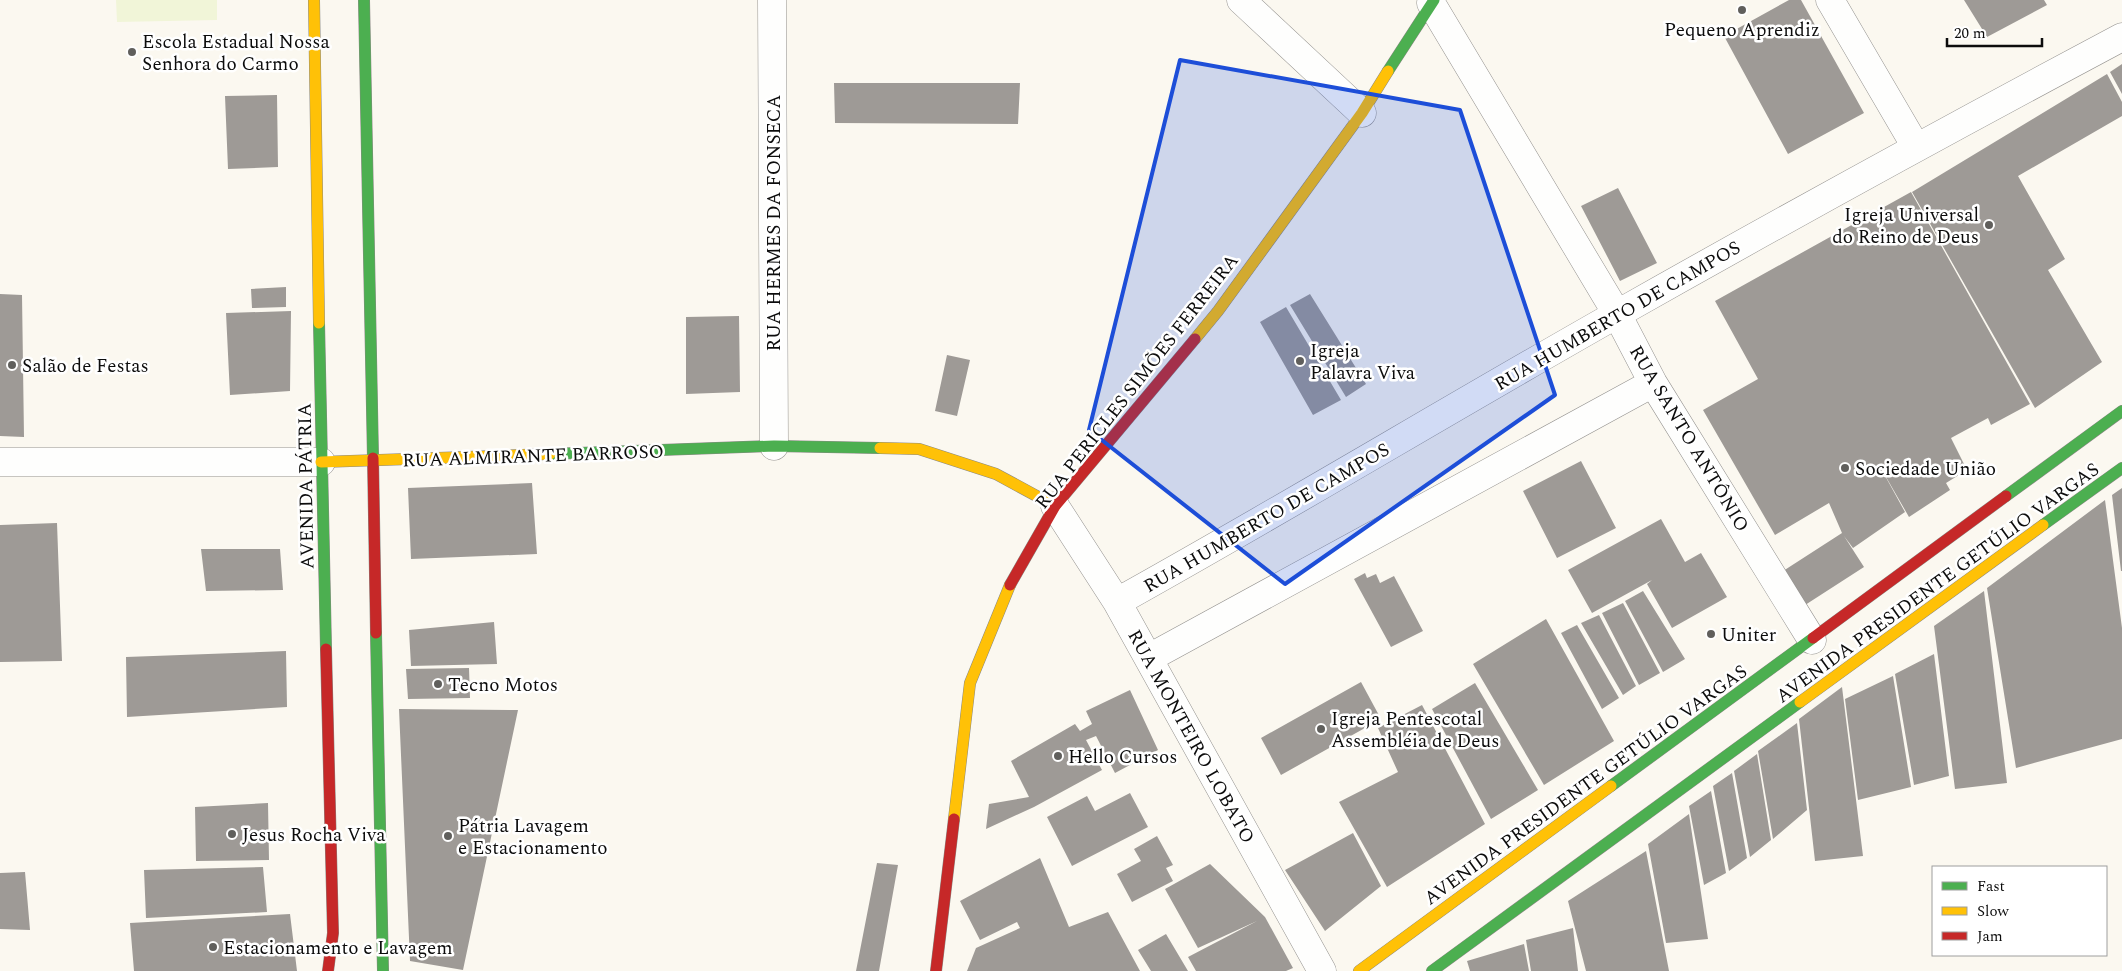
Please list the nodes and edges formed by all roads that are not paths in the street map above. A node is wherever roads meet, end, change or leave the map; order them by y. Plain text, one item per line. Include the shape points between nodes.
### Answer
1 (314, 0) edge
2 (364, 0) edge
3 (772, 0) edge
4 (1241, 0) edge
5 (1830, 0) edge
6 (1433, 2) edge
7 (2122, 37) edge
8 (1362, 112) junction
9 (1916, 147) junction
10 (1617, 314) junction
11 (1653, 383) junction
12 (2122, 411) edge
13 (774, 446) junction
14 (372, 460) junction
15 (0, 462) edge
16 (321, 462) junction
17 (2122, 468) edge
18 (1055, 506) junction
19 (1117, 602) junction
20 (1812, 640) junction
21 (1149, 658) junction
22 (329, 971) edge
23 (383, 971) edge
24 (936, 971) edge
25 (1322, 971) edge
26 (1359, 971) edge
27 (1432, 971) edge

1 - 16 street, AVENIDA PÁTRIA
2 - 14 street
3 - 13 street, RUA HERMES DA FONSECA
4 - 8 street
5 - 9 street
6 - 8 street, RUA PERICLES SIMÕES FERREIRA
6 - 10 street, RUA SANTO ANTÔNIO
7 - 9 street, RUA HUMBERTO DE CAMPOS
8 - 18 street, RUA PERICLES SIMÕES FERREIRA via 1218,311
9 - 10 street, RUA HUMBERTO DE CAMPOS
10 - 11 street, RUA SANTO ANTÔNIO
10 - 19 street, RUA HUMBERTO DE CAMPOS
11 - 20 street, RUA SANTO ANTÔNIO
11 - 21 street
12 - 20 street, AVENIDA PRESIDENTE GETÚLIO VARGAS
13 - 14 street, RUA ALMIRANTE BARROSO
13 - 18 street, RUA ALMIRANTE BARROSO via 919,449 996,474
14 - 16 street, RUA ALMIRANTE BARROSO
14 - 23 street
15 - 16 street, RUA ALMIRANTE BARROSO
16 - 22 street, AVENIDA PÁTRIA via 333,933
17 - 27 street, AVENIDA PRESIDENTE GETÚLIO VARGAS
18 - 19 street, RUA MONTEIRO LOBATO
18 - 24 street, RUA PERICLES SIMÕES FERREIRA via 1005,595 970,683
19 - 21 street, RUA MONTEIRO LOBATO
20 - 26 street, AVENIDA PRESIDENTE GETÚLIO VARGAS
21 - 25 street, RUA MONTEIRO LOBATO

